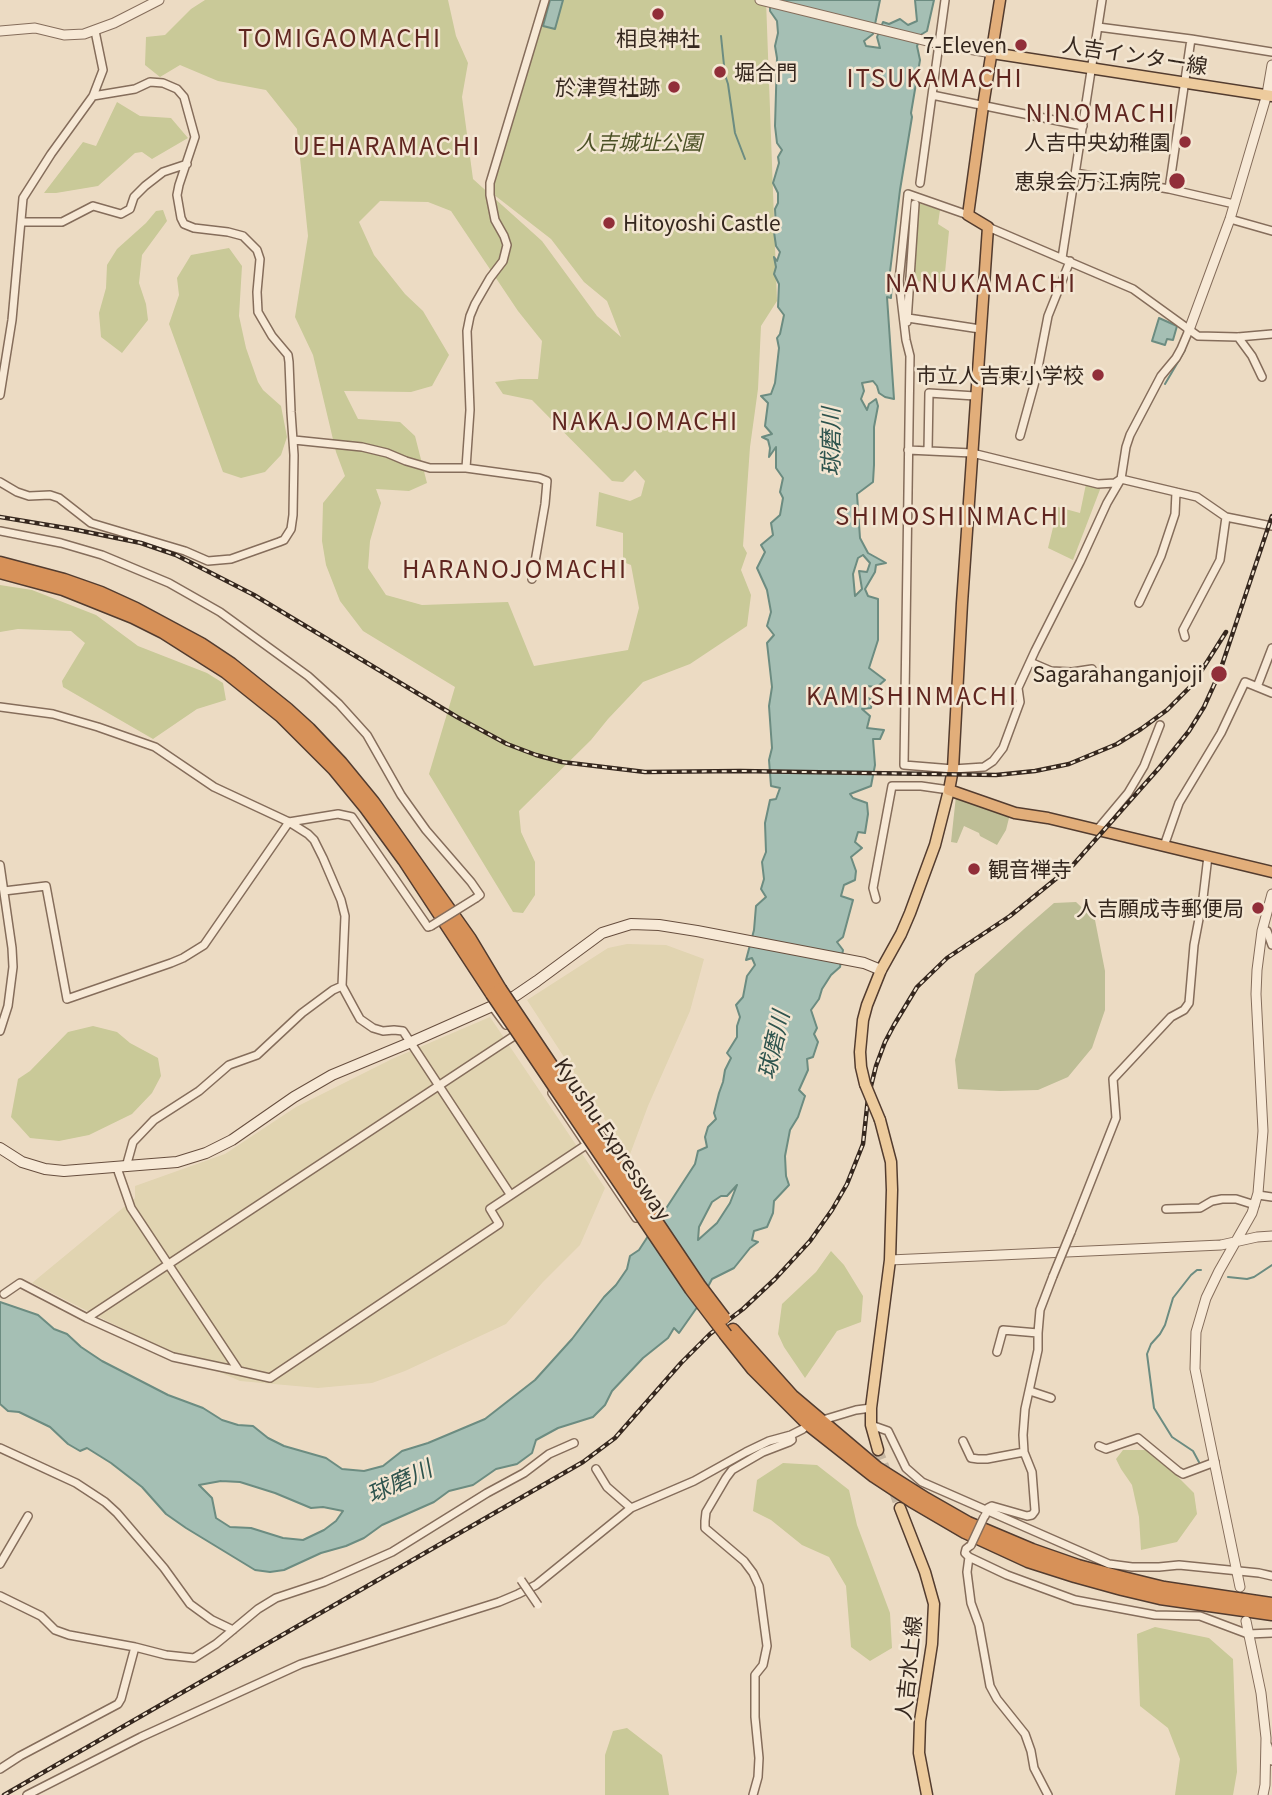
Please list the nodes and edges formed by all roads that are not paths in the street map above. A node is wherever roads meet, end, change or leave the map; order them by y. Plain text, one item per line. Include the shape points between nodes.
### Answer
1 (159, 0) edge
2 (545, 0) edge
3 (761, 0) edge
4 (946, 0) edge
5 (1000, 0) edge
6 (1102, 0) edge
7 (1098, 27) junction
8 (0, 31) edge
9 (95, 31) junction
10 (1191, 38) junction
11 (936, 43) junction
12 (1272, 52) edge
13 (992, 53) junction
14 (1272, 65) edge
15 (1092, 68) junction
16 (1184, 82) junction
17 (932, 95) junction
18 (1269, 95) edge
19 (93, 96) junction
20 (983, 106) junction
21 (1083, 126) junction
22 (187, 164) junction
23 (1075, 173) junction
24 (920, 183) dead end
25 (1169, 189) junction
26 (915, 204) dead end
27 (1234, 204) junction
28 (968, 215) junction
29 (1230, 219) junction
30 (22, 222) junction
31 (988, 227) junction
32 (1272, 231) edge
33 (1066, 259) junction
34 (908, 318) junction
35 (980, 329) junction
36 (1189, 330) junction
37 (1272, 334) edge
38 (1238, 337) junction
39 (906, 340) junction
40 (977, 370) junction
41 (1262, 377) dead end
42 (1036, 378) junction
43 (0, 395) edge
44 (975, 396) junction
45 (1020, 436) dead end
46 (294, 440) junction
47 (908, 450) junction
48 (928, 451) junction
49 (972, 453) junction
50 (466, 468) junction
51 (1121, 479) junction
52 (0, 482) edge
53 (1176, 492) junction
54 (1226, 517) junction
55 (1272, 526) edge
56 (0, 531) edge
57 (0, 563) edge
58 (0, 572) edge
59 (532, 579) dead end
60 (1139, 603) dead end
61 (1185, 637) dead end
62 (1272, 648) edge
63 (1030, 662) junction
64 (1092, 669) dead end
65 (1257, 687) junction
66 (1272, 693) edge
67 (0, 707) edge
68 (1160, 725) dead end
69 (953, 769) junction
70 (949, 790) junction
71 (289, 821) junction
72 (1097, 830) junction
73 (1164, 846) junction
74 (1208, 856) junction
75 (0, 865) edge
76 (1272, 872) edge
77 (4, 891) junction
78 (1272, 894) edge
79 (876, 899) dead end
80 (1262, 931) junction
81 (1272, 945) edge
82 (881, 970) junction
83 (342, 986) junction
84 (495, 996) junction
85 (0, 1031) edge
86 (514, 1036) junction
87 (409, 1043) junction
88 (438, 1087) junction
89 (586, 1145) junction
90 (0, 1148) edge
91 (121, 1168) junction
92 (510, 1194) junction
93 (1258, 1195) junction
94 (1272, 1197) edge
95 (1255, 1205) junction
96 (1166, 1209) dead end
97 (636, 1218) dead end
98 (1272, 1236) edge
99 (1238, 1241) junction
100 (890, 1261) junction
101 (168, 1265) junction
102 (4, 1294) dead end
103 (87, 1318) junction
104 (729, 1333) junction
105 (1038, 1333) junction
106 (997, 1352) dead end
107 (239, 1371) junction
108 (1030, 1391) junction
109 (1051, 1398) dead end
110 (872, 1408) junction
111 (826, 1419) dead end
112 (871, 1425) junction
113 (803, 1429) dead end
114 (791, 1436) junction
115 (963, 1441) dead end
116 (574, 1443) dead end
117 (1098, 1446) dead end
118 (0, 1448) edge
119 (878, 1450) tunnel mouth
120 (1024, 1452) junction
121 (1214, 1462) junction
122 (596, 1469) dead end
123 (631, 1508) junction
124 (900, 1508) tunnel mouth
125 (985, 1514) junction
126 (28, 1516) dead end
127 (969, 1557) junction
128 (0, 1564) edge
129 (1238, 1571) junction
130 (1272, 1576) edge
131 (521, 1580) dead end
132 (1240, 1587) dead end
133 (0, 1596) edge
134 (1272, 1604) edge
135 (538, 1605) dead end
136 (1272, 1614) edge
137 (1246, 1621) dead end
138 (233, 1630) junction
139 (1272, 1633) edge
140 (1248, 1634) junction
141 (135, 1647) junction
142 (1266, 1738) junction
143 (1272, 1762) edge
144 (0, 1769) edge
145 (27, 1795) edge
146 (753, 1795) edge
147 (927, 1795) edge
148 (1048, 1795) edge
149 (1263, 1795) edge

1 - 9 street
2 - 50 street via 490,183 495,220 507,245 503,261 475,304 467,331 470,410
3 - 11 street
4 - 11 street
5 - 13 highway
6 - 7 street
7 - 10 street
7 - 15 street
8 - 9 street via 35,28 74,35
9 - 19 street via 103,70
10 - 12 street
10 - 16 street
11 - 13 street
11 - 17 street
13 - 15 main road, 人吉インター線
13 - 20 highway
14 - 18 street
15 - 16 main road, 人吉インター線
15 - 21 street
16 - 18 main road, 人吉インター線
16 - 25 street
17 - 20 street
17 - 24 street
18 - 27 street
19 - 22 street via 150,82 177,89 184,97 195,137
19 - 30 street via 23,198
20 - 21 street
20 - 28 highway
21 - 23 street
22 - 30 street via 163,172 121,214 93,206 62,222
22 - 46 street via 177,195 184,224 243,236 257,250 258,312 288,355
23 - 25 street
23 - 33 street
25 - 27 street
26 - 34 street
27 - 29 street
28 - 31 highway
28 - 39 street via 908,194 899,281
29 - 32 street
29 - 36 street
30 - 43 street
31 - 33 street
31 - 35 highway
33 - 36 street via 1133,289
33 - 42 street via 1048,316
34 - 35 street
34 - 39 street
35 - 40 highway
36 - 38 street via 1198,336
36 - 51 street via 1130,435
37 - 38 street
38 - 41 street
39 - 47 street via 910,356
40 - 42 street
40 - 44 highway
42 - 45 street
44 - 48 street via 929,393
44 - 49 highway
46 - 50 street via 362,447 430,468
46 - 52 street via 289,534 284,540 231,559 208,561 91,523 59,498 29,496
47 - 48 street
47 - 69 street via 904,765
48 - 49 street
49 - 51 street via 1098,484
49 - 69 highway
50 - 59 street via 547,481
51 - 53 street
51 - 63 street
53 - 54 street via 1197,497
53 - 60 street via 1175,514
54 - 55 street
54 - 61 street via 1220,560 1183,630
56 - 71 street, bridge via 102,555 169,583 220,612 309,676 367,735 426,830 480,895 428,927 352,817 338,814
57 - 84 highway, Kyushu Expressway via 64,580 147,614 221,657 287,709 373,802 470,939
58 - 84 highway, Kyushu Expressway via 63,589 133,617 196,652 273,709 366,808
62 - 65 street
63 - 64 street via 1051,671
63 - 69 street via 1018,688 1020,702 1003,748 984,767
65 - 66 street
65 - 73 street via 1245,682 1179,803
67 - 71 street via 53,714 155,747 214,787
68 - 72 street via 1128,793
69 - 70 highway
70 - 72 highway via 1015,813
70 - 79 street via 892,786 873,888
70 - 82 main road via 910,914
71 - 77 street via 204,945 183,958 67,999 46,886
71 - 83 street via 314,840 341,900 345,916
72 - 73 highway
73 - 74 highway
74 - 76 highway
74 - 105 street, bridge via 1189,1003 1113,1079 1116,1118 1112,1133 1040,1310
75 - 77 street
77 - 85 street via 13,967
78 - 80 street
80 - 81 street via 1267,931
80 - 93 street via 1256,994 1263,1131
82 - 84 main road via 697,931 631,924 602,933 515,996
82 - 100 main road, bridge via 866,1005 861,1067 891,1162
83 - 87 street via 360,1019 383,1031 402,1031
83 - 91 street via 302,1013 257,1055 229,1065 154,1120 133,1142
84 - 86 street
84 - 87 main road
84 - 104 highway, Kyushu Expressway, bridge
86 - 88 street
86 - 89 street
87 - 88 street
87 - 91 main road via 332,1075 206,1153 177,1162
88 - 92 street
88 - 101 street
89 - 92 street
89 - 97 street
90 - 91 main road via 45,1169
91 - 101 street via 131,1208
92 - 107 street via 490,1209 499,1224 270,1378
93 - 94 street
93 - 95 street
95 - 96 street via 1222,1199 1200,1209
95 - 99 street
98 - 99 street
99 - 100 street
99 - 121 street via 1206,1298 1196,1332 1195,1369
100 - 110 main road
101 - 103 street
101 - 107 street
102 - 103 street via 20,1283
103 - 107 street via 173,1357
104 - 134 highway, Kyushu Expressway via 792,1396 867,1459 968,1523 1078,1566 1164,1588
104 - 136 highway, Kyushu Expressway via 753,1370 808,1423 874,1476 965,1532 1028,1560 1122,1589
105 - 106 street via 1003,1331
105 - 108 street
108 - 109 street
108 - 120 street
110 - 111 street
110 - 112 main road
112 - 119 main road
112 - 125 street via 888,1431 906,1468 922,1482
113 - 114 street
114 - 123 street via 757,1446 694,1481
114 - 146 street via 789,1442 732,1471 705,1521 705,1528 744,1560 759,1587 767,1646 763,1665 755,1675 759,1758
115 - 120 street via 971,1458 987,1460
116 - 138 street via 392,1552 276,1598
117 - 121 street via 1106,1449 1138,1438 1183,1474
118 - 138 street via 68,1479 105,1502 190,1604
120 - 125 street via 1032,1472 1035,1511 1027,1516 989,1506
121 - 129 street
122 - 123 street via 607,1487
123 - 145 street via 536,1585 518,1594 301,1664
124 - 147 main road, 人吉水上線 via 934,1604 920,1721 919,1753
125 - 127 street, bridge via 966,1549
125 - 129 street via 1109,1564
126 - 128 street
127 - 140 street via 1075,1600 1155,1615 1200,1616
127 - 148 street via 971,1603 990,1686 1025,1734 1034,1768
129 - 130 street
129 - 132 street
131 - 135 street, bridge
133 - 141 street via 41,1615 55,1630
137 - 140 street
138 - 141 street via 194,1658
139 - 140 street
140 - 142 street
141 - 144 street via 120,1702
142 - 143 street
142 - 149 street

